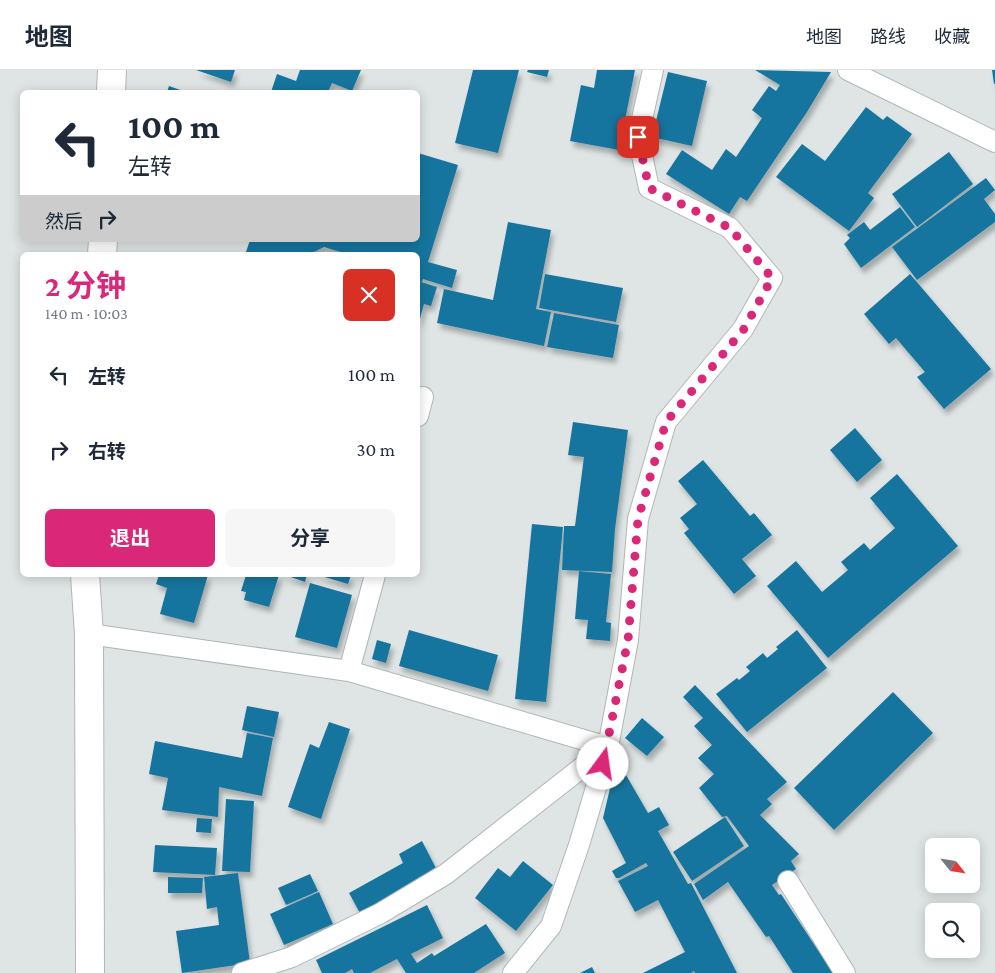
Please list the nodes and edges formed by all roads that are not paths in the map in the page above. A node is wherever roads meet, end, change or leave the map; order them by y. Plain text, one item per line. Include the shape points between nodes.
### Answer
1 (112, 70) edge
2 (654, 70) edge
3 (848, 70) edge
4 (111, 90) edge
5 (995, 142) edge
6 (85, 577) edge
7 (374, 577) edge
8 (89, 634) junction
9 (349, 672) junction
10 (608, 747) junction
11 (788, 881) dead end
12 (90, 973) edge
13 (242, 973) edge
14 (513, 973) edge
15 (845, 973) edge

1 - 4 street
2 - 10 lane via 638,137 649,188 730,228 772,278 744,329 666,422 638,519 628,640
3 - 5 lane
6 - 8 street
7 - 9 lane
8 - 9 lane
8 - 12 street
9 - 10 lane
10 - 13 lane via 446,874 380,914 301,952
10 - 14 lane via 551,926
11 - 15 lane

